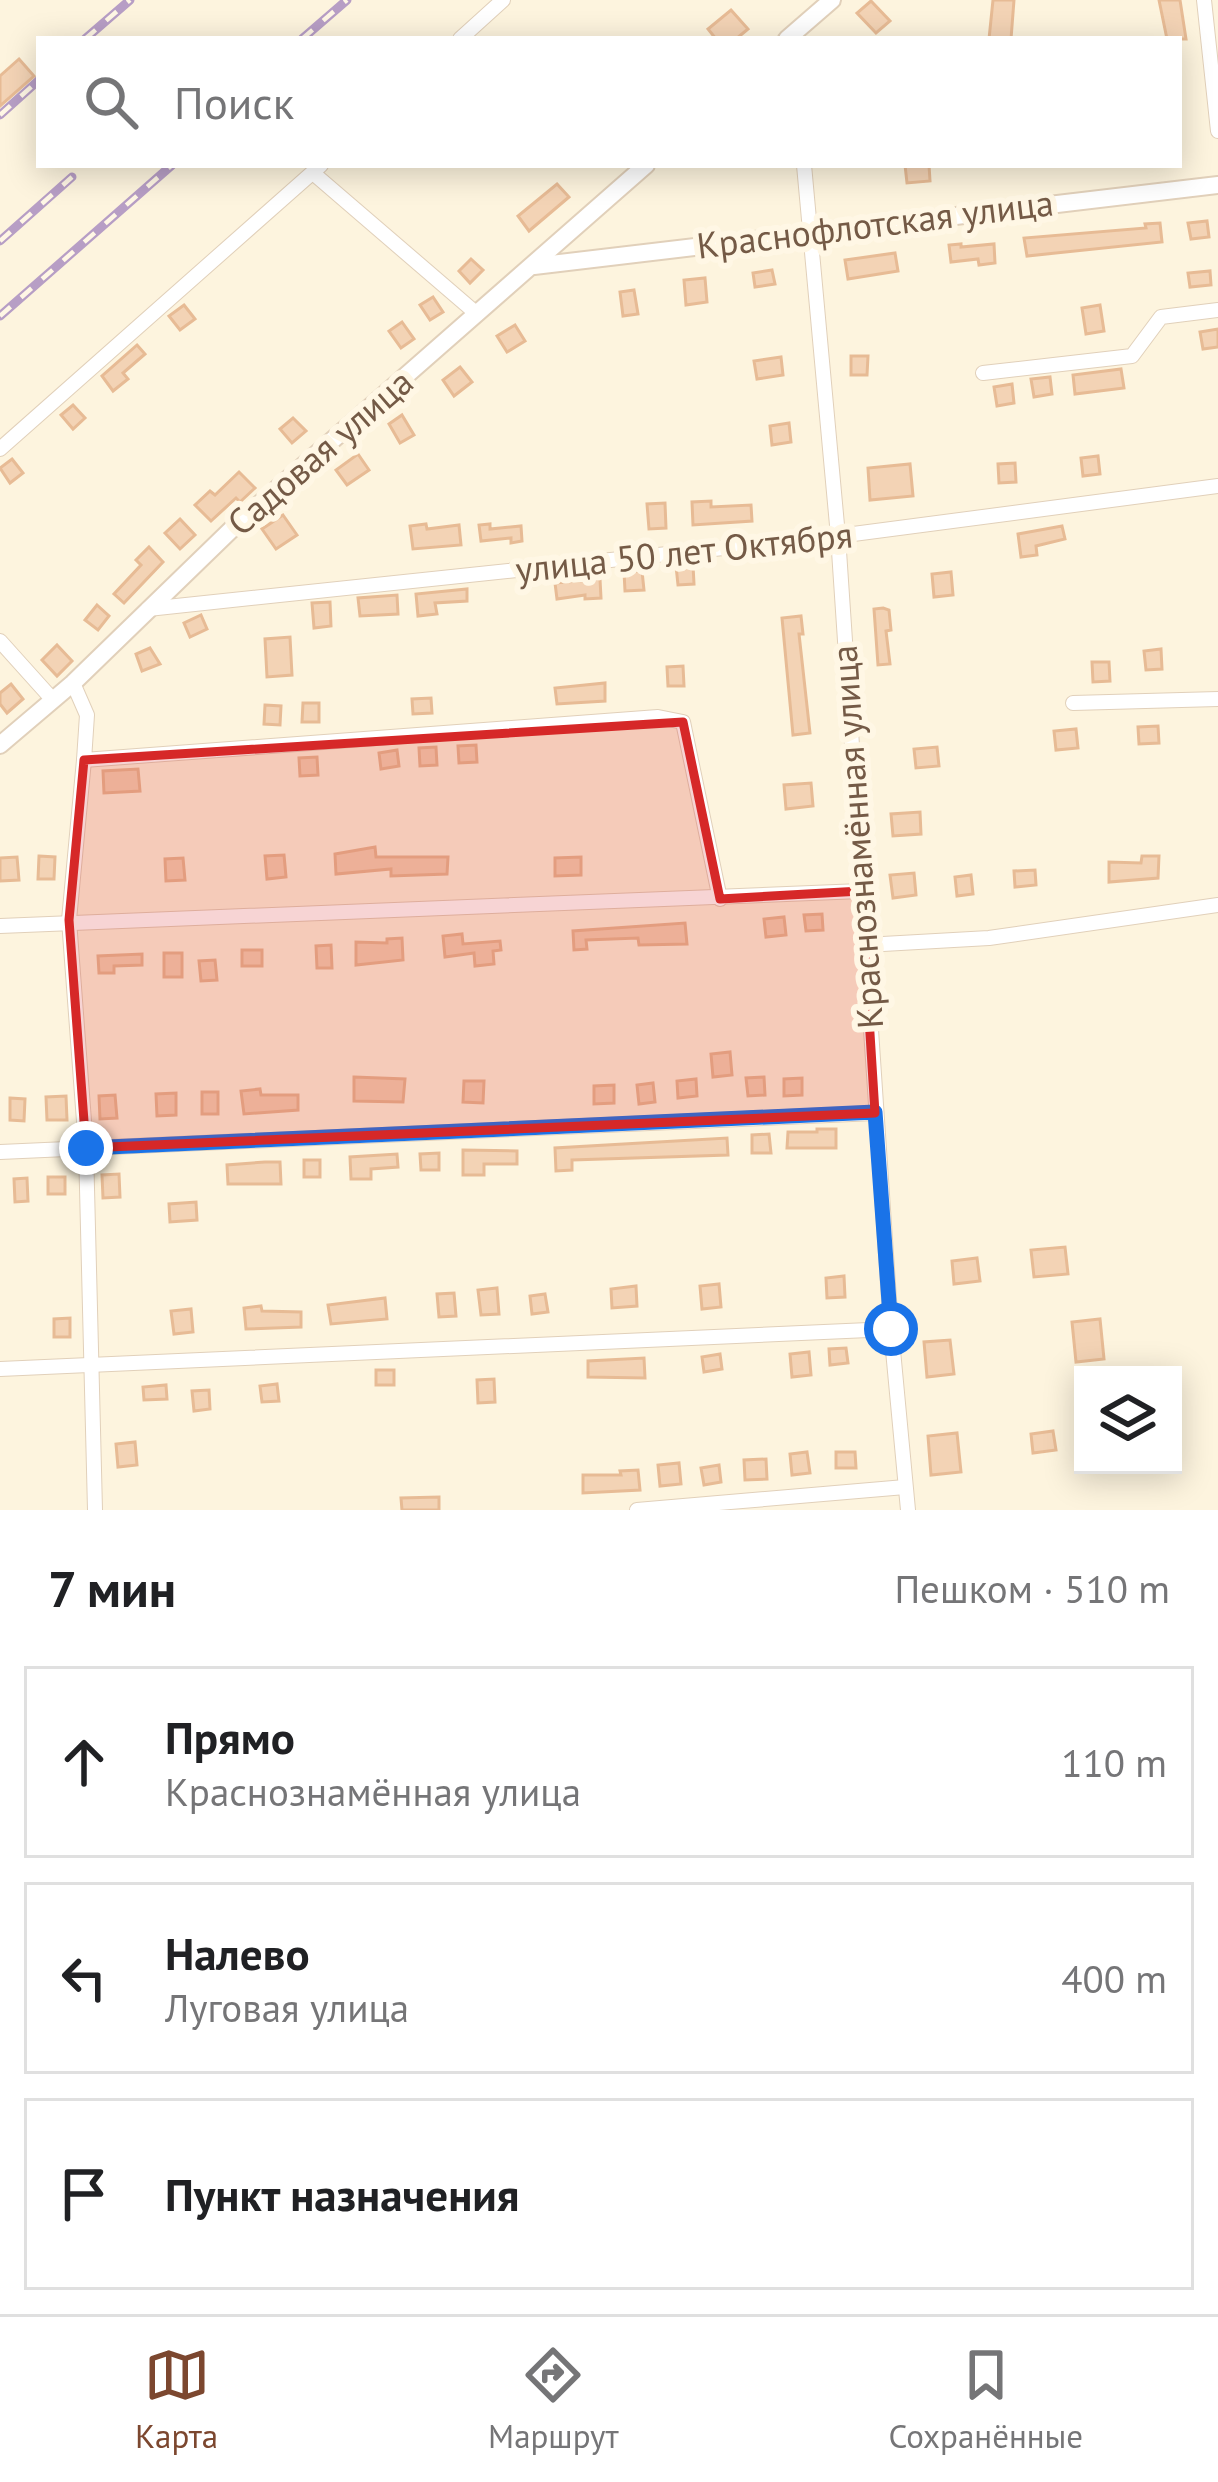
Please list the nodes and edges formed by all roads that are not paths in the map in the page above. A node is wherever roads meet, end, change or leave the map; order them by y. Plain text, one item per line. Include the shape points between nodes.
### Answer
1 (502, 0) edge
2 (832, 0) edge
3 (1204, 0) edge
4 (463, 36) edge
5 (795, 36) edge
6 (1218, 131) edge
7 (643, 168) edge
8 (804, 168) edge
9 (317, 169) edge
10 (1218, 184) edge
11 (807, 230) junction
12 (533, 266) junction
13 (1218, 310) edge
14 (477, 314) junction
15 (983, 373) dead end
16 (0, 448) edge
17 (1218, 486) edge
18 (838, 536) junction
19 (148, 610) junction
20 (0, 641) edge
21 (73, 683) junction
22 (1218, 699) edge
23 (53, 700) junction
24 (1073, 703) dead end
25 (0, 746) edge
26 (84, 760) junction
27 (861, 891) junction
28 (720, 898) junction
29 (1218, 905) edge
30 (69, 920) junction
31 (0, 926) edge
32 (865, 945) junction
33 (875, 1112) junction
34 (86, 1148) junction
35 (0, 1152) edge
36 (891, 1329) junction
37 (91, 1365) junction
38 (0, 1369) edge
39 (905, 1487) junction
40 (95, 1510) edge
41 (637, 1510) edge
42 (908, 1510) edge

1 - 4 street
2 - 5 street
3 - 6 street
7 - 12 street, Садовая улица
8 - 11 street, Краснознамённая улица
9 - 14 street
9 - 16 street
10 - 11 street, Краснофлотская улица
11 - 12 street, Краснофлотская улица
11 - 18 street, Краснознамённая улица
12 - 14 street, Садовая улица
13 - 15 street via 1161,317 1132,356
14 - 19 street, Садовая улица
17 - 18 street, улица 50 лет Октября
18 - 19 street, улица 50 лет Октября
18 - 27 street, Краснознамённая улица
19 - 21 street, Садовая улица
20 - 23 street
21 - 23 street, Садовая улица
21 - 26 street via 87,715
22 - 24 street
23 - 25 street, Садовая улица
26 - 28 street via 670,719 683,722
26 - 30 street
27 - 28 street
27 - 32 street, Краснознамённая улица
28 - 30 street
29 - 32 street via 989,938
30 - 31 street
30 - 34 street
32 - 33 street, Краснознамённая улица
33 - 34 street
33 - 36 street, Краснознамённая улица
34 - 35 street
34 - 37 street
36 - 37 street
36 - 39 street, Краснознамённая улица
37 - 38 street
37 - 40 street
39 - 41 street
39 - 42 street, Краснознамённая улица

